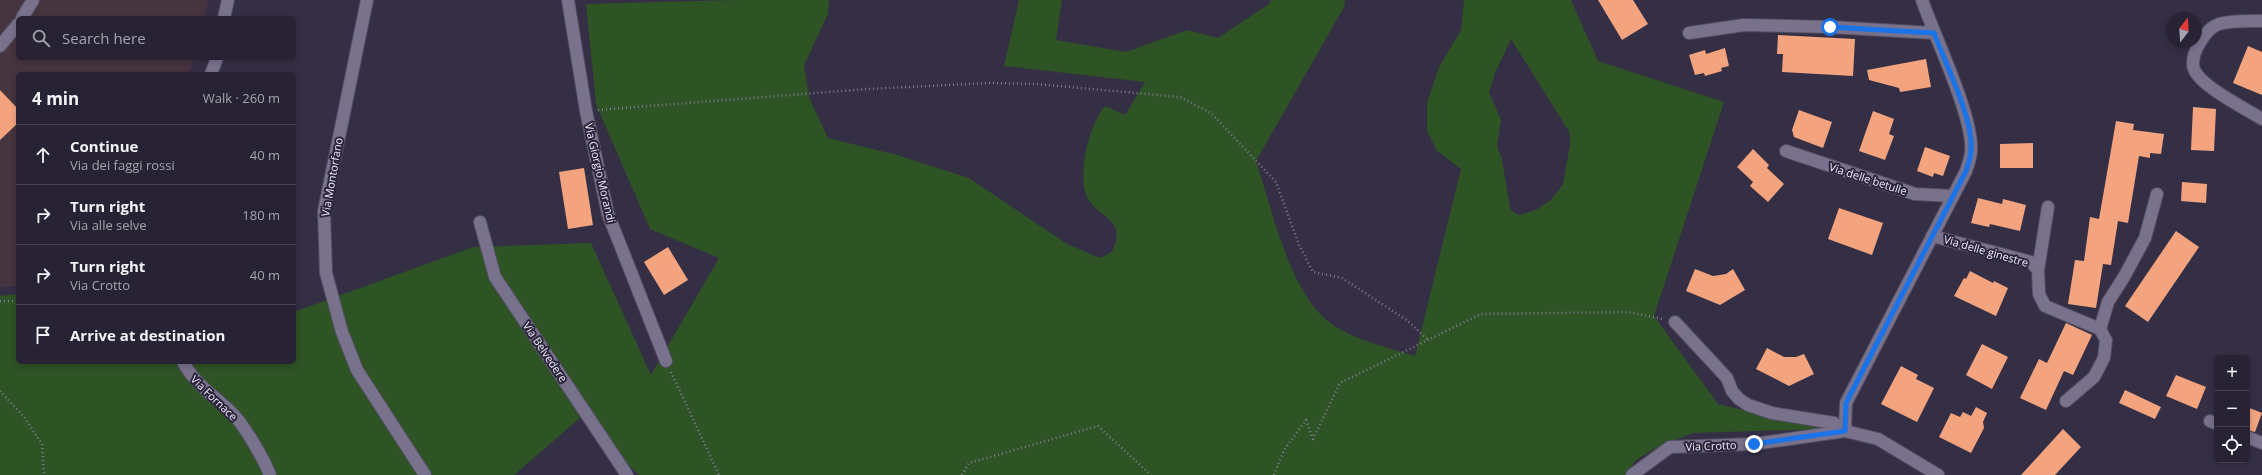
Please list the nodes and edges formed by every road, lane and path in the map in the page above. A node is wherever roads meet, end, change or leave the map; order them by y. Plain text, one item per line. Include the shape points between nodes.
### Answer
1 (34, 0) edge
2 (228, 0) edge
3 (367, 0) edge
4 (568, 0) edge
5 (1922, 0) edge
6 (23, 16) edge
7 (224, 16) edge
8 (2262, 21) edge
9 (16, 26) edge
10 (1689, 33) dead end
11 (1934, 33) junction
12 (0, 46) edge
13 (216, 60) edge
14 (212, 72) edge
15 (586, 111) junction
16 (2262, 119) edge
17 (1786, 151) dead end
18 (2157, 194) dead end
19 (1953, 196) junction
20 (2048, 207) dead end
21 (480, 222) dead end
22 (1932, 236) junction
23 (2038, 270) junction
24 (0, 301) edge
25 (16, 301) edge
26 (1676, 322) joint
27 (2100, 329) junction
28 (1427, 339) junction
29 (666, 361) joint
30 (184, 364) edge
31 (0, 391) edge
32 (2066, 401) dead end
33 (1845, 431) junction
34 (2250, 438) edge
35 (2262, 443) edge
36 (44, 475) edge
37 (270, 475) edge
38 (425, 475) edge
39 (626, 475) edge
40 (719, 475) edge
41 (962, 475) edge
42 (1151, 475) edge
43 (1274, 475) edge
44 (1632, 475) edge
45 (1938, 475) edge

1 - 6 street
2 - 7 street
3 - 38 street, Via Montorfano via 324,211 326,273 342,332 357,370
4 - 15 street, Via Giorgio Morandi
5 - 11 street
8 - 16 street via 2238,20 2217,24 2194,53 2194,68 2204,82
9 - 12 street
10 - 11 street via 1744,25
11 - 19 street via 1970,133 1971,151 1968,165
13 - 14 street
15 - 28 path via 867,89 990,83 1036,84 1180,97 1211,113 1276,182 1299,245 1313,272 1342,278 1408,321
15 - 29 street, Via Giorgio Morandi via 608,214
17 - 19 street, Via delle betulle via 1915,194
18 - 27 street via 2145,238 2108,302
19 - 22 street
20 - 23 street, Via delle ginestre
21 - 39 street, Via Belvedere via 495,277
22 - 23 street, Via delle ginestre via 2030,262
22 - 33 street via 1846,403
23 - 27 street, Via delle ginestre via 2039,294 2045,306
24 - 25 path
26 - 28 path via 1628,312 1481,314
26 - 33 street via 1727,378 1732,391 1743,402 1772,413 1834,424
27 - 32 street via 2106,340 2104,358 2094,377
28 - 43 path via 1340,383 1313,439 1306,420 1284,450
29 - 40 path
30 - 37 street, Via Fornace via 191,377 233,414
31 - 36 path via 24,417 42,444
33 - 44 street, Via Crotto via 1754,444 1670,447
33 - 45 street via 1878,439
34 - 35 street
41 - 42 path via 969,463 1098,426

